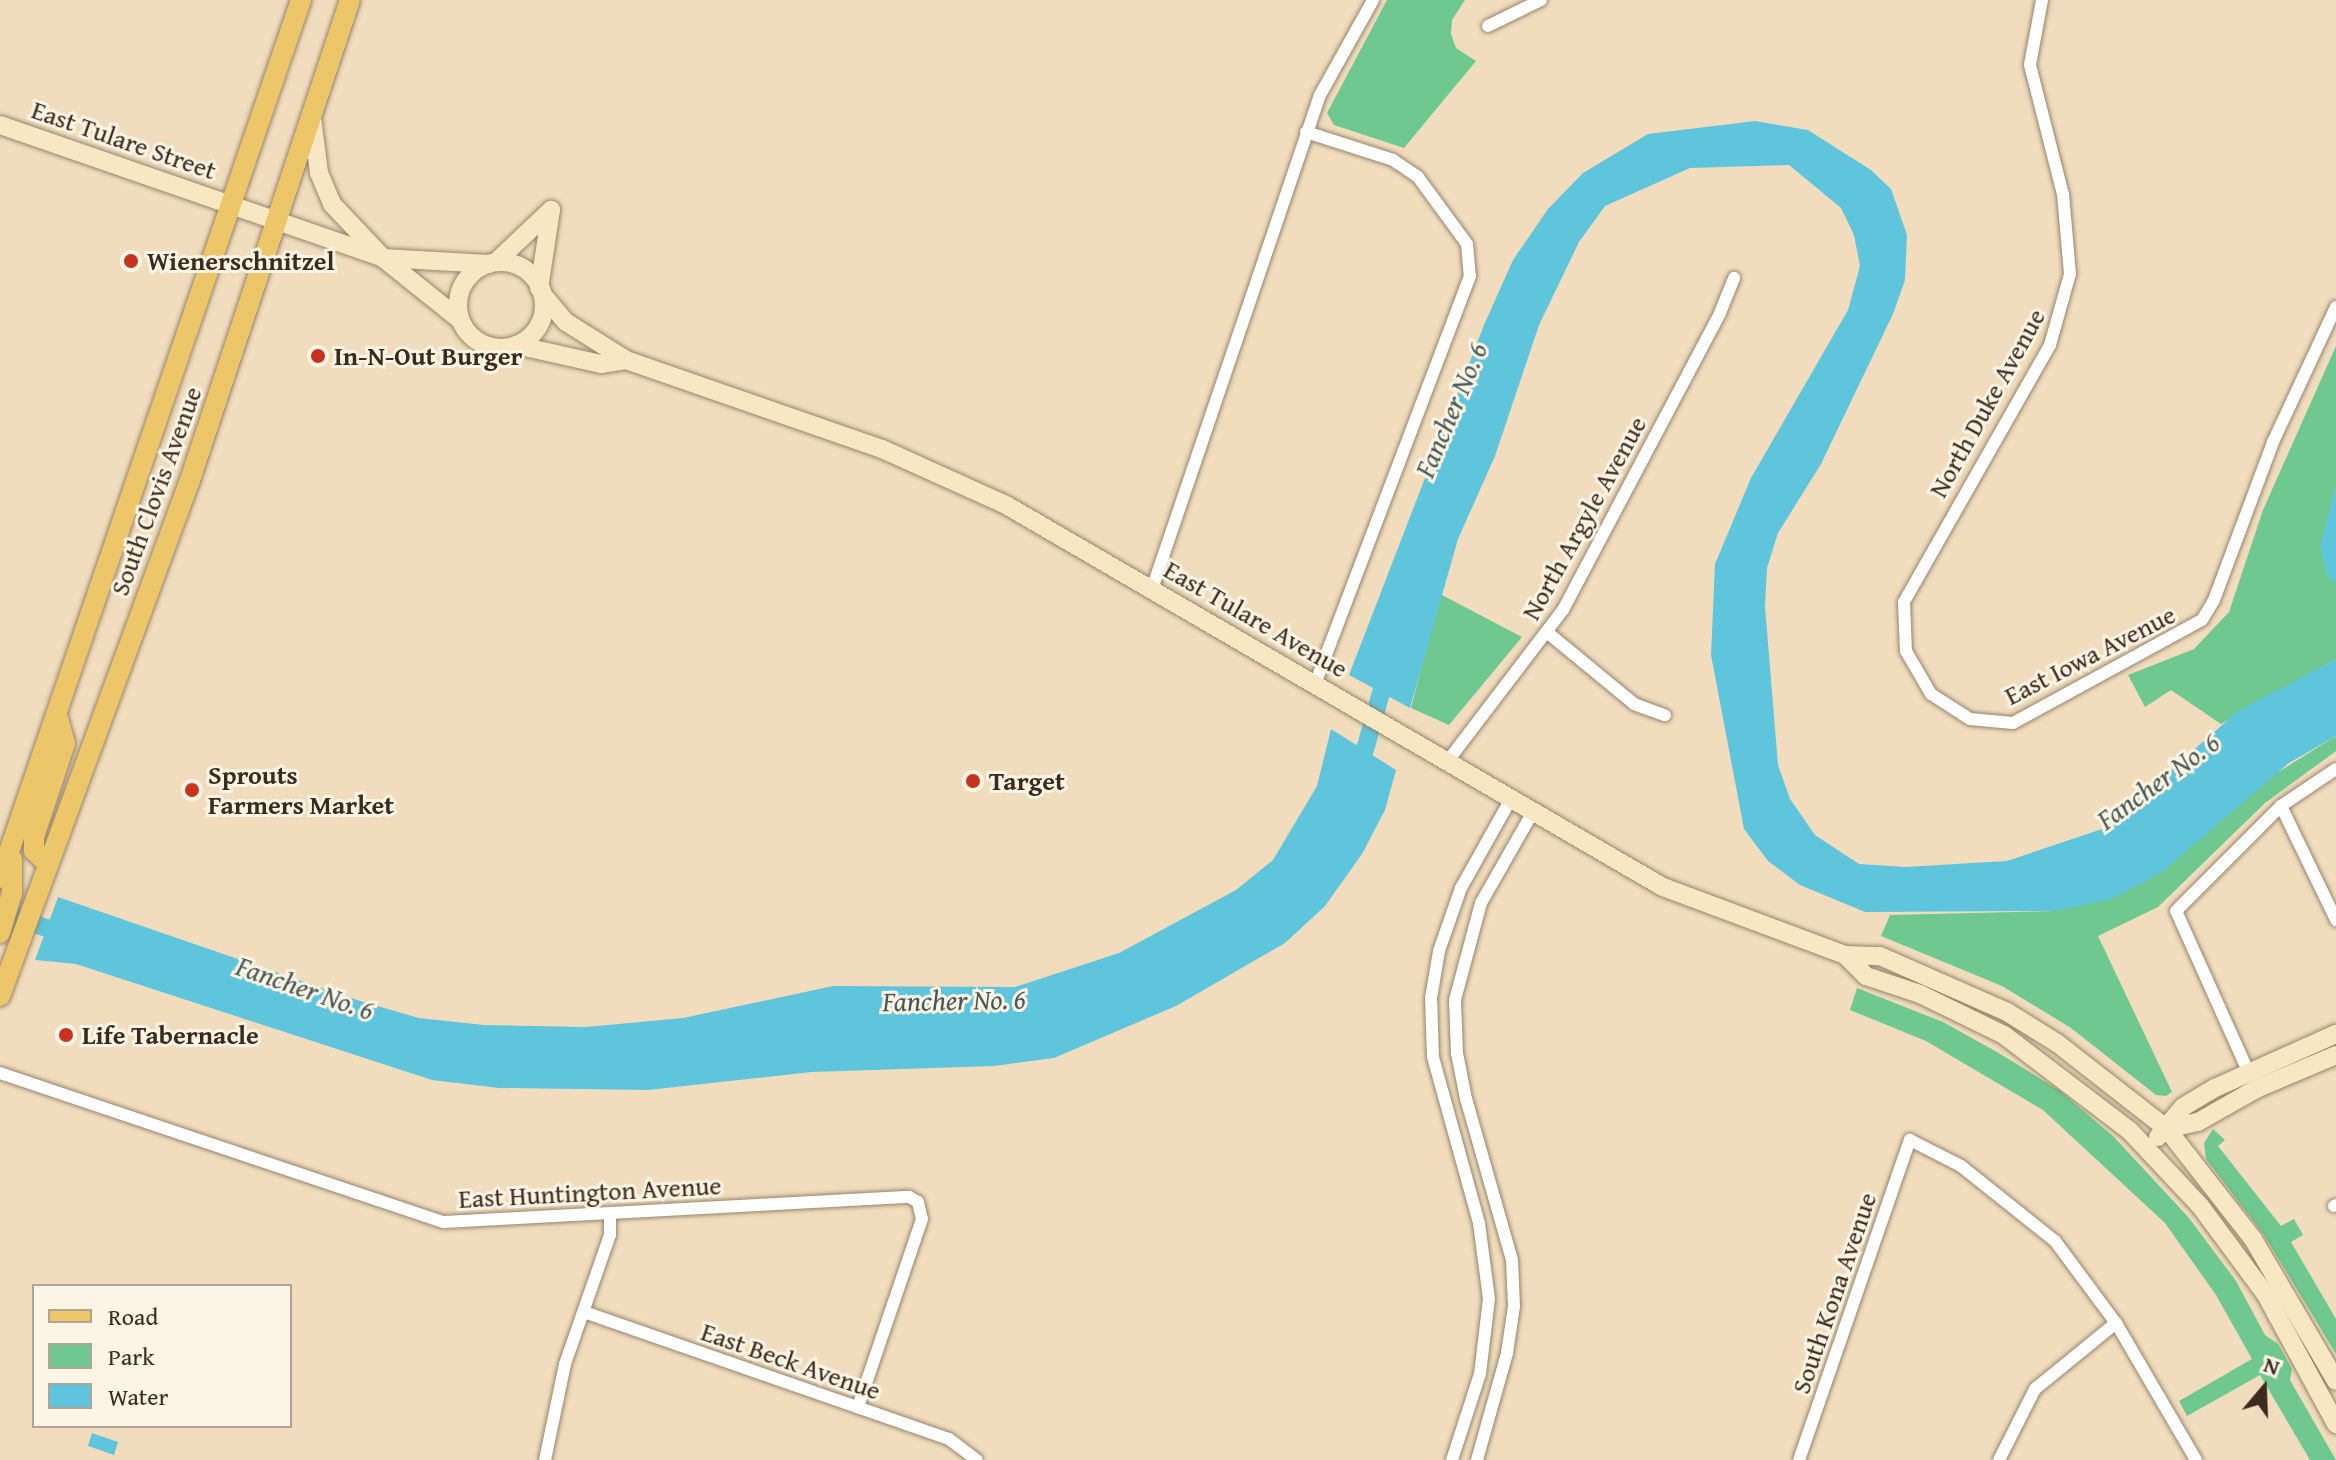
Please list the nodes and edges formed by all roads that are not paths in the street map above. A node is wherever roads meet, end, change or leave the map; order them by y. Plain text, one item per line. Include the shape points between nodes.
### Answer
1 (301, 0) edge
2 (350, 0) edge
3 (1373, 0) edge
4 (1541, 0) edge
5 (2042, 0) edge
6 (1488, 26) dead end
7 (312, 118) junction
8 (0, 125) edge
9 (1306, 132) junction
10 (231, 204) junction
11 (278, 221) junction
12 (383, 258) junction
13 (492, 263) junction
14 (1734, 278) dead end
15 (541, 292) junction
16 (2336, 307) edge
17 (458, 318) junction
18 (516, 345) junction
19 (626, 360) junction
20 (1152, 589) junction
21 (1548, 633) junction
22 (1918, 676) joint
23 (1315, 684) junction
24 (57, 715) junction
25 (1665, 715) dead end
26 (1447, 762) junction
27 (2336, 769) edge
28 (1511, 799) junction
29 (2281, 806) junction
30 (1533, 812) junction
31 (47, 863) junction
32 (6, 886) edge
33 (2336, 920) edge
34 (7, 933) edge
35 (1845, 955) junction
36 (0, 996) edge
37 (2336, 1034) edge
38 (2336, 1055) edge
39 (2248, 1071) junction
40 (0, 1073) edge
41 (2167, 1129) junction
42 (2147, 1147) junction
43 (610, 1215) junction
44 (584, 1312) junction
45 (2116, 1323) junction
46 (2336, 1381) edge
47 (858, 1407) junction
48 (2336, 1424) edge
49 (545, 1460) edge
50 (977, 1460) edge
51 (1452, 1460) edge
52 (1477, 1460) edge
53 (1799, 1460) edge
54 (1999, 1460) edge
55 (2196, 1460) edge

1 - 10 main road, South Clovis Avenue
2 - 7 main road, South Clovis Avenue
3 - 9 street via 1334,66
4 - 6 street
5 - 22 street, North Duke Avenue via 2030,65 2063,194 2070,237 2068,286 2050,345 1904,602 1906,651
7 - 11 main road, South Clovis Avenue
7 - 12 street via 319,173 328,196
8 - 10 street, East Tulare Street
9 - 20 street
9 - 23 street via 1393,160 1418,177 1467,244 1470,276
10 - 11 street, East Tulare Avenue
10 - 24 main road, South Clovis Avenue
11 - 12 street, East Tulare Avenue
11 - 31 main road, South Clovis Avenue via 190,480
12 - 13 street, East Tulare Avenue
12 - 17 street, East Tulare Avenue
13 - 15 street, East Tulare Avenue via 518,265
13 - 15 street via 551,210
13 - 17 street via 465,281
14 - 21 street, North Argyle Avenue
15 - 18 street via 540,322
15 - 19 street, East Tulare Avenue via 566,322
16 - 22 street, East Iowa Avenue via 2267,456 2202,620 2013,723 1970,719 1931,694
17 - 18 street, East Tulare Avenue via 483,343
18 - 19 street, East Tulare Avenue via 601,364
19 - 20 street, East Tulare Avenue via 943,473
20 - 23 street, East Tulare Avenue
21 - 25 street via 1634,704
21 - 26 street, North Argyle Avenue
23 - 26 street, East Tulare Avenue
24 - 31 main road via 65,743 34,837 34,851
24 - 32 main road, South Clovis Avenue via 12,843
26 - 28 street, East Tulare Avenue
27 - 29 street
28 - 30 street, East Tulare Avenue
28 - 51 street via 1461,888 1439,951 1431,998 1433,1057 1479,1223 1489,1299 1480,1374
29 - 33 street
29 - 39 street via 2176,911
30 - 35 street, East Tulare Avenue via 1663,887
30 - 52 street via 1481,903 1455,1000 1466,1099 1512,1260 1514,1306 1507,1353
31 - 34 main road, South Clovis Avenue via 33,901
32 - 34 main road, South Clovis Avenue
34 - 36 main road, South Clovis Avenue
35 - 41 street, East Tulare Avenue via 1880,956 2007,1012 2057,1043
35 - 42 street, East Tulare Avenue via 1866,976 2004,1035 2056,1070
37 - 39 street
38 - 41 street via 2235,1099 2198,1122
39 - 41 street via 2183,1107
40 - 43 street, East Huntington Avenue via 424,1218 464,1223
41 - 42 street
41 - 46 street, East Tulare Avenue via 2253,1239
42 - 48 street, East Tulare Avenue via 2201,1207 2266,1295
43 - 44 street via 610,1235
43 - 47 street, East Huntington Avenue via 895,1194 918,1202 922,1219
44 - 47 street, East Beck Avenue
44 - 49 street via 563,1373
45 - 53 street, South Kona Avenue via 2080,1271 2024,1213 1961,1166 1910,1140
45 - 54 street via 2035,1389
45 - 55 street
47 - 50 street, East Beck Avenue via 962,1444

